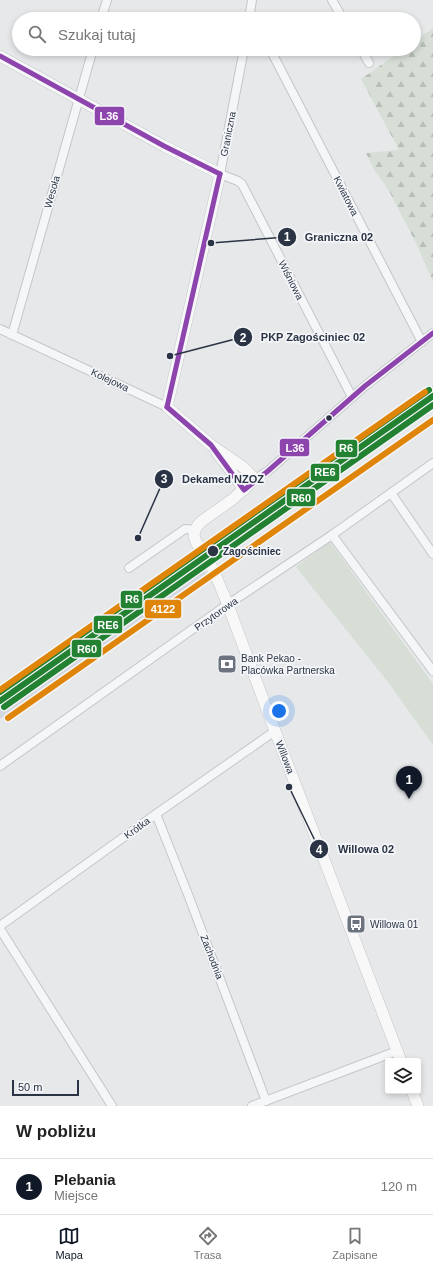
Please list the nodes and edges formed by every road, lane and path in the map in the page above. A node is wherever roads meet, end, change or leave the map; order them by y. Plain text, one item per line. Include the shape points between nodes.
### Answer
1 (107, 0) edge
2 (252, 0) edge
3 (332, 0) edge
4 (103, 12) edge
5 (250, 12) edge
6 (339, 12) edge
7 (0, 56) edge
8 (91, 56) edge
9 (243, 56) edge
10 (274, 56) edge
11 (364, 56) edge
12 (369, 63) dead end
13 (78, 99) junction
14 (220, 174) junction
15 (0, 329) edge
16 (433, 333) edge
17 (12, 335) junction
18 (422, 342) junction
19 (352, 397) junction
20 (167, 407) junction
21 (210, 445) junction
22 (432, 465) edge
23 (256, 479) junction
24 (244, 490) junction
25 (391, 493) junction
26 (195, 530) junction
27 (332, 535) junction
28 (433, 554) edge
29 (129, 568) dead end
30 (228, 605) junction
31 (433, 671) edge
32 (275, 731) junction
33 (0, 766) edge
34 (156, 814) junction
35 (0, 928) edge
36 (399, 1056) edge
37 (413, 1094) edge
38 (266, 1101) junction
39 (112, 1106) edge
40 (252, 1106) edge
41 (418, 1106) edge

1 - 4 street
2 - 5 street
3 - 6 street
7 - 13 street
8 - 13 street, Wesoła
9 - 14 street, Graniczna
10 - 18 street, Kwiatowa
11 - 12 street
13 - 14 street
13 - 17 street, Wesoła
14 - 19 street, Wiśniowa via 242,184
14 - 20 street, Graniczna
15 - 17 street, Kolejowa
16 - 18 street
17 - 20 street, Kolejowa
18 - 19 street
19 - 23 street
20 - 21 street, Kolejowa
21 - 23 street, Kolejowa
21 - 24 street, Kolejowa
22 - 25 street, Przytorowa
23 - 24 street
24 - 26 street via 202,521
25 - 27 street, Przytorowa
25 - 28 street
26 - 29 street via 185,529
26 - 30 street, Willowa via 196,542 213,569
27 - 30 street, Przytorowa
27 - 31 street
30 - 32 street, Willowa
30 - 33 street, Przytorowa
32 - 34 street, Krótka
32 - 36 street, Willowa
34 - 35 street, Krótka
34 - 38 street, Zachodnia
35 - 39 street
36 - 38 street
37 - 41 street
38 - 40 street

